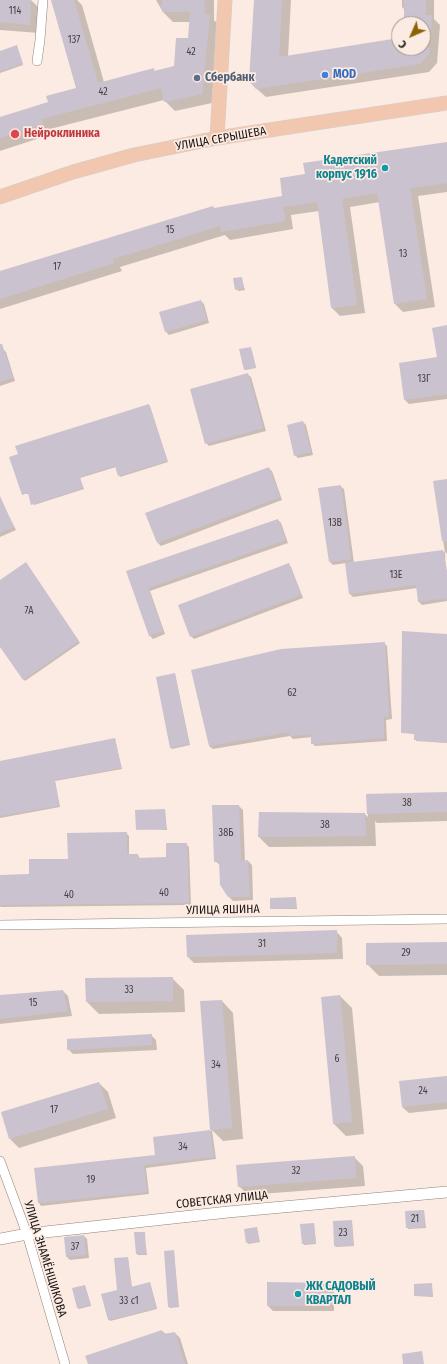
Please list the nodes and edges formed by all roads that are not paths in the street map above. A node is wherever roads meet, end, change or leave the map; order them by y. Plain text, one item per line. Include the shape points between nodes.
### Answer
1 (43, 0) edge
2 (225, 0) edge
3 (37, 61) dead end
4 (447, 103) edge
5 (217, 138) junction
6 (0, 197) edge
7 (447, 919) edge
8 (0, 925) edge
9 (0, 1161) edge
10 (447, 1192) edge
11 (27, 1234) junction
12 (0, 1239) edge
13 (65, 1364) edge

1 - 3 street
2 - 5 main road
4 - 5 main road, УЛИЦА СЕРЫШЕВА
5 - 6 main road, УЛИЦА СЕРЫШЕВА via 134,155 73,172
7 - 8 street, УЛИЦА ЯШИНА
9 - 11 street, УЛИЦА ЗНАМЁНЩИКОВА
10 - 11 street, СОВЕТСКАЯ УЛИЦА
11 - 12 street, СОВЕТСКАЯ УЛИЦА
11 - 13 street, УЛИЦА ЗНАМЁНЩИКОВА

